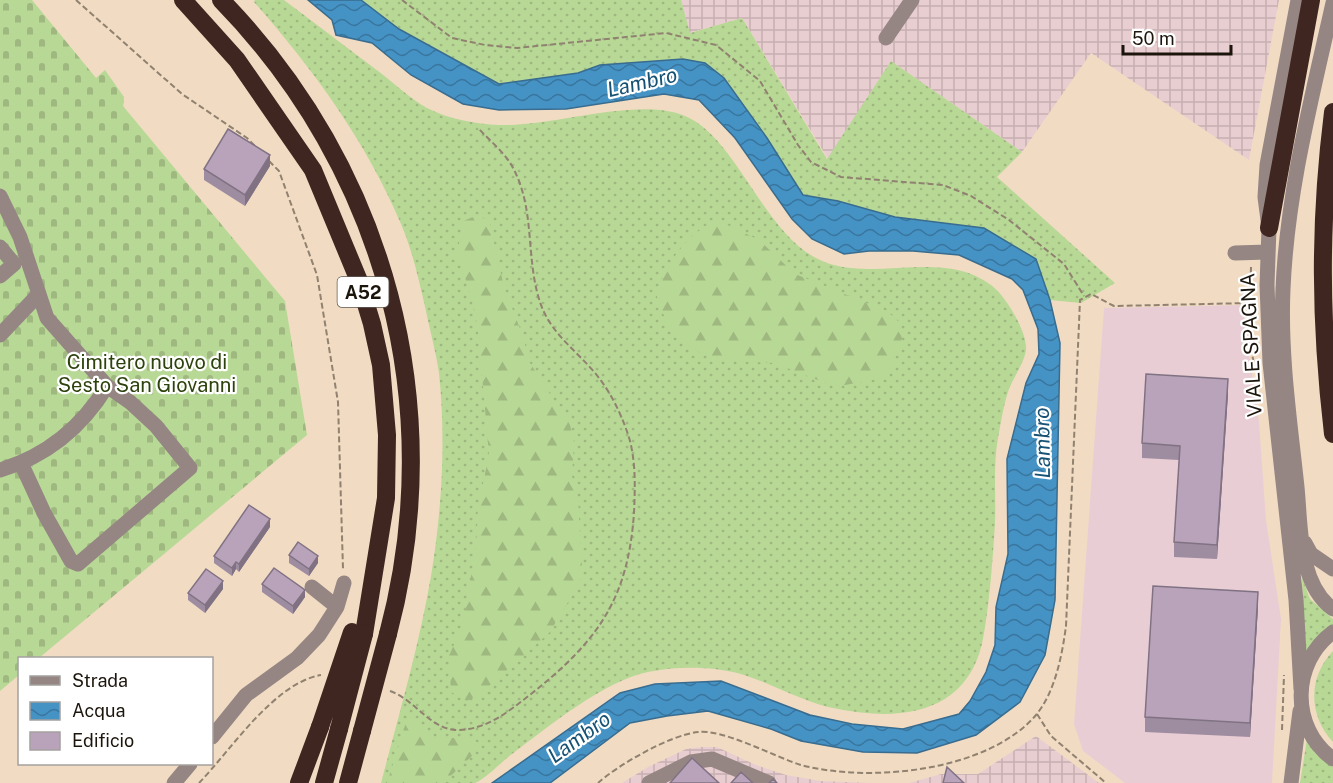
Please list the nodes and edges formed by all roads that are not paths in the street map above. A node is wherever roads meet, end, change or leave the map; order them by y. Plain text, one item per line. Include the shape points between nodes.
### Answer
1 (183, 0) edge
2 (221, 0) edge
3 (912, 0) edge
4 (1298, 0) edge
5 (1311, 0) edge
6 (1333, 3) edge
7 (886, 38) dead end
8 (1333, 112) edge
9 (0, 196) edge
10 (1269, 228) junction
11 (0, 247) edge
12 (1268, 252) junction
13 (1235, 253) dead end
14 (0, 276) edge
15 (38, 295) junction
16 (0, 335) edge
17 (107, 386) junction
18 (1333, 434) edge
19 (21, 463) junction
20 (0, 470) edge
21 (1302, 537) junction
22 (1333, 569) edge
23 (344, 583) road end
24 (312, 587) dead end
25 (337, 607) junction
26 (1333, 609) edge
27 (1333, 632) edge
28 (358, 633) junction
29 (1301, 695) junction
30 (362, 731) junction
31 (213, 736) edge
32 (1333, 759) edge
33 (189, 765) edge
34 (174, 783) edge
35 (299, 783) edge
36 (324, 783) edge
37 (348, 783) edge
38 (355, 783) edge
39 (650, 783) edge
40 (769, 783) edge
41 (1291, 783) edge

1 - 28 highway, A52 via 237,60 313,170 359,281 381,365 387,435 386,498
2 - 30 highway, A52, bridge via 280,66 324,133 369,228 396,317 412,462 406,548
3 - 7 street
4 - 10 street, VIALE SPAGNA via 1267,165 1265,197
5 - 10 highway
6 - 21 street, VIALE SPAGNA via 1288,223 1283,288 1284,369
8 - 18 highway via 1321,254
9 - 15 street via 20,237
10 - 12 street, VIALE SPAGNA
11 - 14 street via 14,264
12 - 13 street
12 - 29 street, VIALE SPAGNA via 1270,363 1296,600
15 - 16 street
15 - 17 street via 47,318
17 - 19 street via 75,428
17 - 19 street via 156,426 190,468 78,564 72,561 44,513
19 - 20 street
21 - 22 street via 1311,554
21 - 26 street, VIALE SPAGNA via 1311,584
23 - 25 street
24 - 25 street
25 - 31 street via 320,635 297,658 246,695
27 - 29 street via 1312,654
28 - 35 highway, bridge
28 - 36 highway, A52, bridge
29 - 32 street via 1303,715 1314,739
29 - 41 street
30 - 37 highway, A52
30 - 38 highway
33 - 34 street
39 - 40 street via 691,762 712,759

